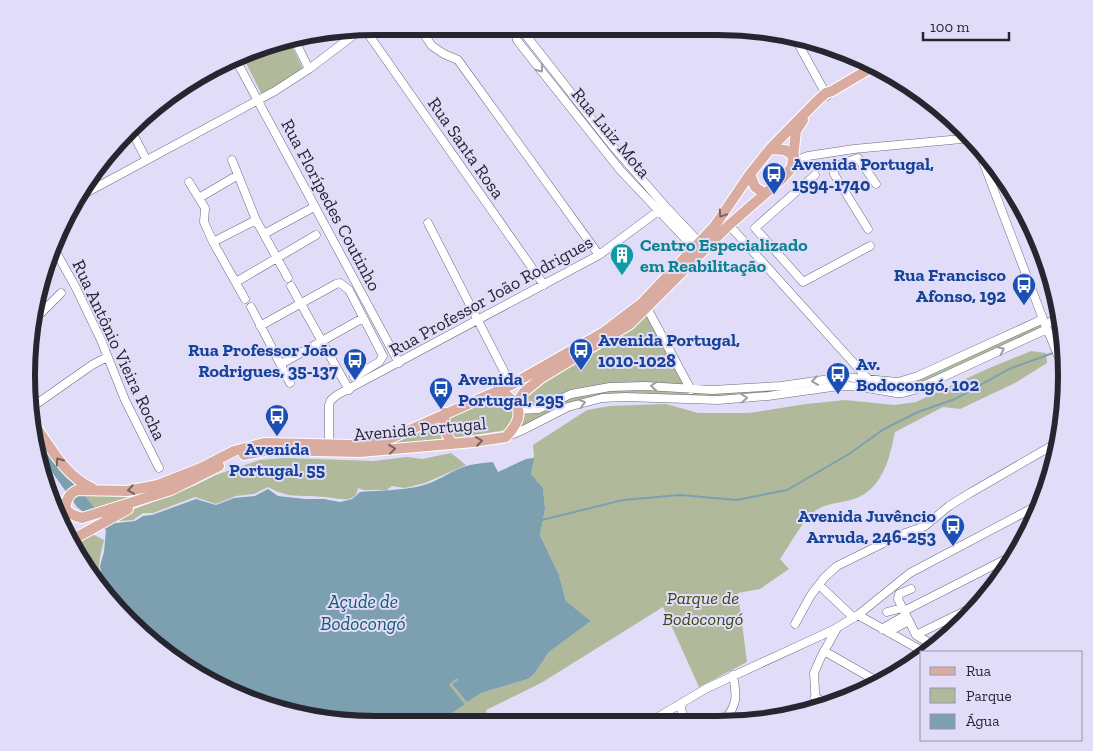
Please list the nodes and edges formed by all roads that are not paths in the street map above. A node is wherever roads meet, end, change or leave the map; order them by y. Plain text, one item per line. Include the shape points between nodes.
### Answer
1 (368, 35) edge
2 (424, 35) edge
3 (516, 35) edge
4 (526, 35) edge
5 (352, 36) edge
6 (297, 45) edge
7 (800, 46) edge
8 (238, 64) edge
9 (309, 69) junction
10 (868, 70) edge
11 (828, 94) junction
12 (258, 100) junction
13 (134, 136) edge
14 (962, 139) edge
15 (770, 149) junction
16 (854, 149) junction
17 (794, 158) junction
18 (858, 158) junction
19 (146, 159) junction
20 (232, 160) dead end
21 (983, 162) edge
22 (750, 174) junction
23 (815, 174) dead end
24 (238, 175) junction
25 (189, 182) dead end
26 (876, 184) dead end
27 (89, 191) edge
28 (765, 194) junction
29 (199, 198) junction
30 (314, 207) junction
31 (662, 209) junction
32 (256, 220) junction
33 (428, 223) dead end
34 (729, 225) junction
35 (868, 229) dead end
36 (264, 234) junction
37 (316, 236) dead end
38 (213, 242) junction
39 (697, 246) junction
40 (870, 246) dead end
41 (776, 251) junction
42 (57, 255) edge
43 (599, 255) junction
44 (278, 258) junction
45 (763, 262) junction
46 (288, 278) dead end
47 (236, 282) junction
48 (291, 286) dead end
49 (544, 286) junction
50 (61, 292) dead end
51 (245, 299) dead end
52 (301, 303) junction
53 (251, 307) dead end
54 (647, 308) junction
55 (41, 313) edge
56 (363, 318) junction
57 (1053, 320) edge
58 (477, 321) junction
59 (1045, 325) junction
60 (260, 326) junction
61 (322, 341) junction
62 (1057, 352) edge
63 (107, 357) junction
64 (849, 357) junction
65 (399, 363) junction
66 (281, 364) junction
67 (354, 376) dead end
68 (844, 377) junction
69 (869, 380) junction
70 (290, 382) dead end
71 (511, 385) junction
72 (499, 389) junction
73 (348, 390) junction
74 (691, 390) junction
75 (37, 404) edge
76 (517, 407) junction
77 (445, 413) junction
78 (41, 435) edge
79 (506, 437) junction
80 (329, 444) junction
81 (452, 444) junction
82 (1050, 448) edge
83 (158, 468) dead end
84 (96, 490) junction
85 (59, 502) edge
86 (67, 508) junction
87 (1031, 509) edge
88 (108, 514) junction
89 (66, 517) edge
90 (76, 537) edge
91 (1003, 561) edge
92 (819, 585) junction
93 (910, 589) dead end
94 (887, 612) dead end
95 (961, 613) edge
96 (905, 614) junction
97 (856, 617) junction
98 (795, 624) dead end
99 (838, 627) junction
100 (885, 630) junction
101 (916, 636) junction
102 (929, 643) edge
103 (920, 650) edge
104 (824, 651) junction
105 (733, 675) junction
106 (872, 679) edge
107 (815, 697) junction
108 (820, 700) edge
109 (815, 701) edge
110 (680, 704) junction
111 (660, 716) edge
112 (683, 716) edge
113 (727, 716) edge

1 - 49 street, Rua Santa Rosa
2 - 43 street via 432,46 458,60
3 -> 31 street, Rua Luiz Mota via 621,171
4 - 31 street, Rua Luiz Mota
5 - 9 street
6 - 9 street
7 - 11 street
8 - 12 street, Rua Florípedes Coutinho
9 - 12 street
10 - 11 main road
11 - 15 main road, Avenida Portugal via 802,115
11 - 17 main road via 796,131
12 - 19 street
12 - 30 street, Rua Florípedes Coutinho
13 - 19 street
14 - 16 street
15 - 17 main road via 785,150
15 - 22 main road, Avenida Portugal
16 - 17 street
16 - 18 street
17 - 28 main road, Avenida Portugal via 789,172
18 - 26 street
18 - 35 street via 839,165 834,174
19 - 27 street
20 - 24 street
21 - 59 street
22 - 28 main road via 755,187
22 -> 39 main road, Avenida Portugal
23 - 41 street via 755,228
24 - 29 street
24 - 32 street
25 - 29 street
28 - 34 main road, Avenida Portugal
29 - 38 street via 204,208 204,222
30 - 36 street
30 - 65 street, Rua Florípedes Coutinho
31 - 39 street, Rua Luiz Mota
31 - 43 street, Rua Professor João Rodrigues
32 - 36 street
32 - 38 street
33 - 58 street
34 - 45 street
34 - 54 main road, Avenida Portugal
36 - 44 street
37 - 44 street
38 - 47 street
39 - 71 main road, Avenida Portugal via 642,303 615,324
40 - 41 street via 803,282
41 - 45 street
42 - 63 street, Rua Antônio Vieira Rocha
43 - 49 street, Rua Professor João Rodrigues
44 - 46 street
44 - 47 street
45 - 64 street
47 - 51 street
48 - 52 street
49 - 58 street, Rua Professor João Rodrigues
50 - 55 street
52 - 56 street via 340,283 349,290
52 - 60 street
52 - 61 street
53 - 60 street
54 - 74 street
54 - 76 main road, Avenida Portugal via 623,330 541,378 524,392
56 - 61 street
56 - 67 street via 383,356 372,367
57 - 59 street
58 - 65 street, Rua Professor João Rodrigues
58 - 71 street
59 - 62 street
59 - 69 street via 909,380
79 -> 59 street via 568,408 602,398 718,400 848,386 903,393 932,382
60 - 66 street
61 - 66 street
61 - 73 street
63 - 75 street
63 - 83 street, Rua Antônio Vieira Rocha
64 - 68 street via 850,369
64 - 69 street
65 - 73 street, Rua Professor João Rodrigues
66 - 70 street
68 - 69 street
68 -> 74 street via 780,386
71 - 72 main road, Avenida Portugal
72 - 76 main road
72 - 77 main road, Avenida Portugal
73 - 80 street, Rua Professor João Rodrigues via 334,397 329,405
74 -> 76 street via 610,387 571,394 539,409
76 - 79 main road, Avenida Portugal via 516,423
77 - 80 main road, Avenida Portugal via 387,440 353,445
77 - 81 main road via 444,429
84 -> 78 main road via 80,482 63,467
81 -> 79 main road, Avenida Portugal
80 -> 84 main road, Avenida Portugal via 264,443 234,451 158,485 127,491
88 -> 81 main road, Avenida Portugal via 189,482 238,456 260,451 342,453
82 - 92 street via 949,506 925,526 837,566
84 - 86 main road, Avenida Portugal via 72,492
85 - 86 main road
86 - 88 main road, Avenida Portugal via 82,518
86 - 89 main road
87 - 97 street via 910,573
88 - 90 main road, Avenida Portugal
91 - 96 street
92 - 97 street
92 - 98 street
93 - 96 street via 898,597
94 - 96 street
95 - 101 street
96 - 100 street
96 - 101 street
97 - 99 street
97 - 100 street
99 - 104 street
99 - 105 street
100 - 103 street
101 - 102 street
104 - 106 street
104 - 107 street via 814,673
105 - 110 street
105 - 113 street via 736,698
107 - 108 street
107 - 109 street
110 - 111 street
110 - 112 street

